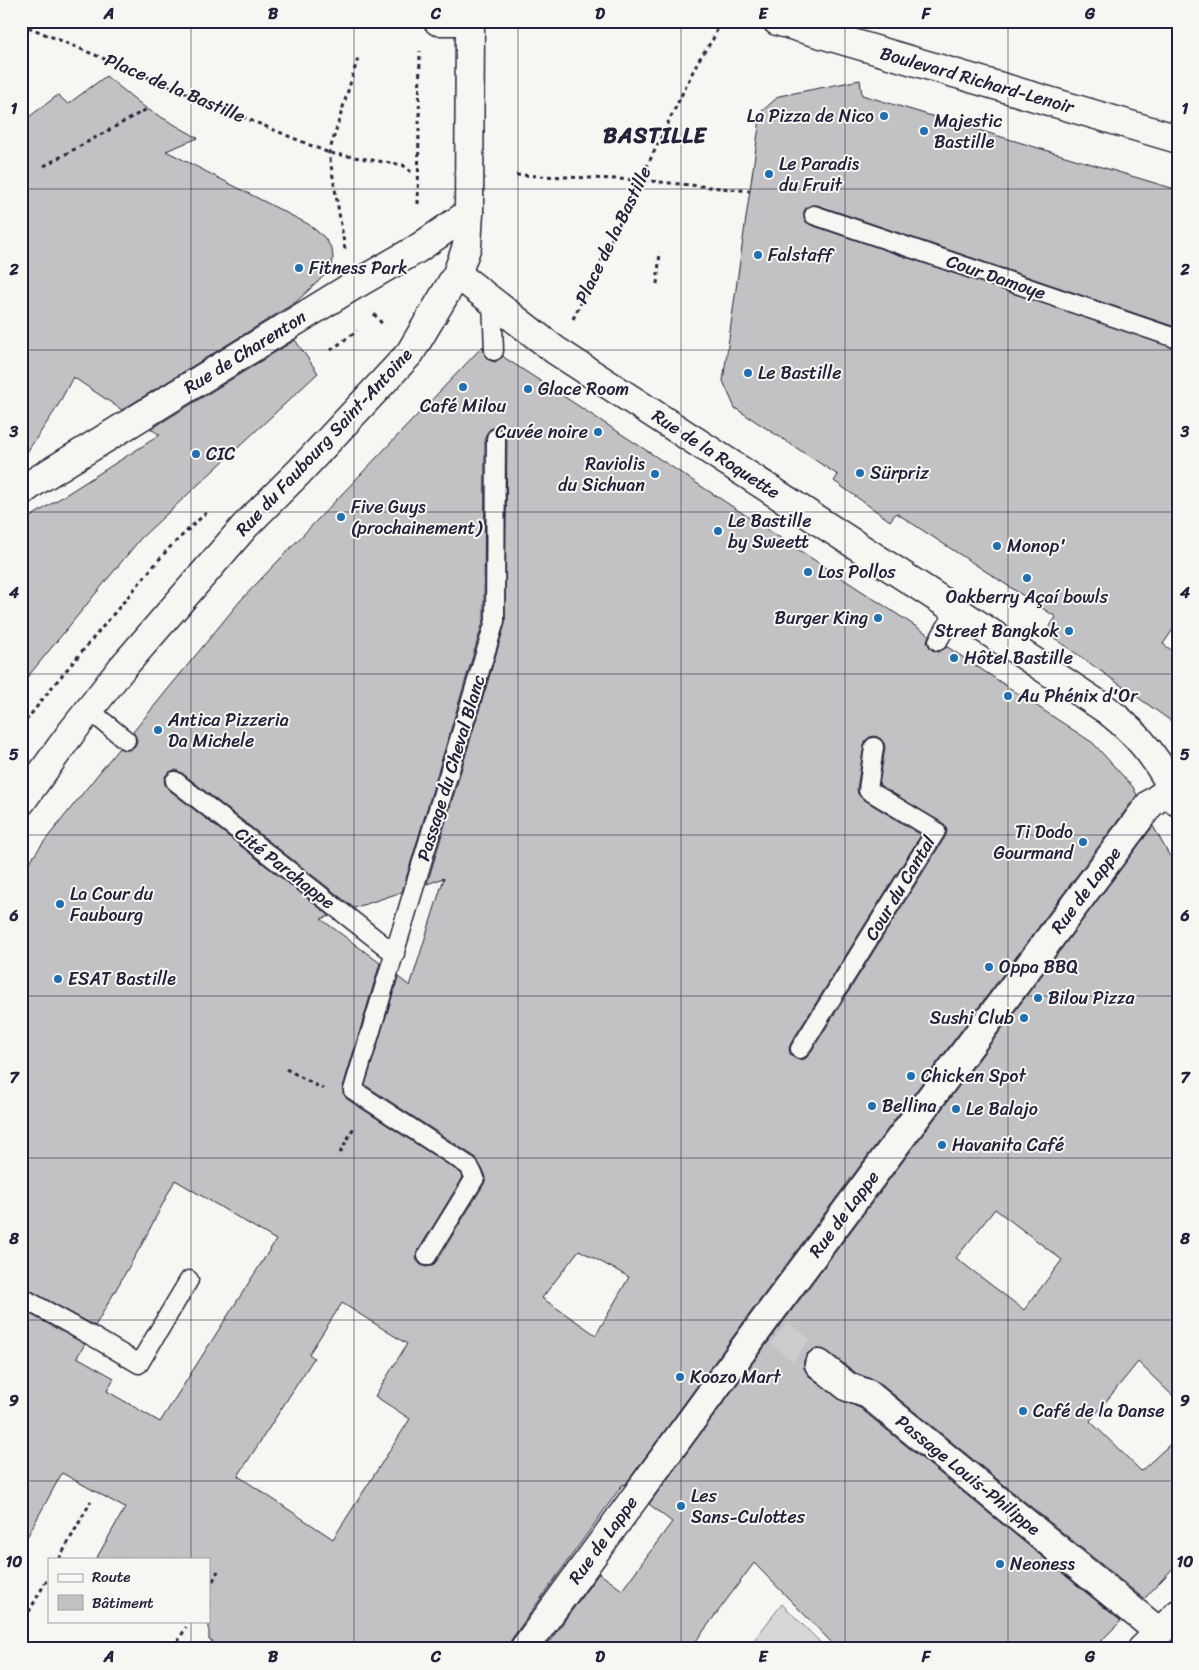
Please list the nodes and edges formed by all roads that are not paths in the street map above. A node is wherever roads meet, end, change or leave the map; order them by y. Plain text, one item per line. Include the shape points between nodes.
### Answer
1 (438, 21) edge
2 (468, 21) edge
3 (777, 21) edge
4 (1178, 140) edge
5 (469, 213) junction
6 (814, 215) dead end
7 (457, 274) junction
8 (492, 301) junction
9 (1178, 339) edge
10 (494, 351) dead end
11 (496, 438) dead end
12 (21, 492) edge
13 (956, 610) junction
14 (938, 641) dead end
15 (89, 710) junction
16 (126, 740) dead end
17 (874, 746) dead end
18 (175, 781) dead end
19 (1176, 792) edge
20 (21, 802) edge
21 (395, 954) junction
22 (800, 1049) dead end
23 (427, 1256) dead end
24 (189, 1280) dead end
25 (21, 1298) edge
26 (819, 1364) tunnel mouth
27 (1160, 1631) edge
28 (524, 1649) edge

1 - 2 street
2 - 5 street, Rue du Faubourg Saint-Antoine
3 - 4 street, Boulevard Richard-Lenoir
5 - 7 street, Rue du Faubourg Saint-Antoine via 467,246
5 - 12 street, Rue de Charenton via 417,249
6 - 9 lane, Cour Damoye
7 - 8 street, Rue de la Roquette
7 - 15 street, Rue du Faubourg Saint-Antoine via 410,353 244,526
8 - 10 lane
8 - 13 street, Rue de la Roquette via 555,350
11 - 21 lane, Passage du Cheval Blanc via 495,621
13 - 14 lane
13 - 19 street, Rue de la Roquette via 1126,725 1160,764
15 - 16 lane
15 - 20 street, Rue du Faubourg Saint-Antoine
17 - 22 lane, Cour du Cantal via 868,790 936,831
18 - 21 lane, Cité Parchappe
19 - 28 street, Rue de Lappe via 1150,804 771,1327
21 - 23 lane, Passage du Cheval Blanc via 353,1090 469,1166 475,1178
24 - 25 lane via 138,1364
26 - 27 street, Passage Louis-Philippe via 848,1387 868,1394

